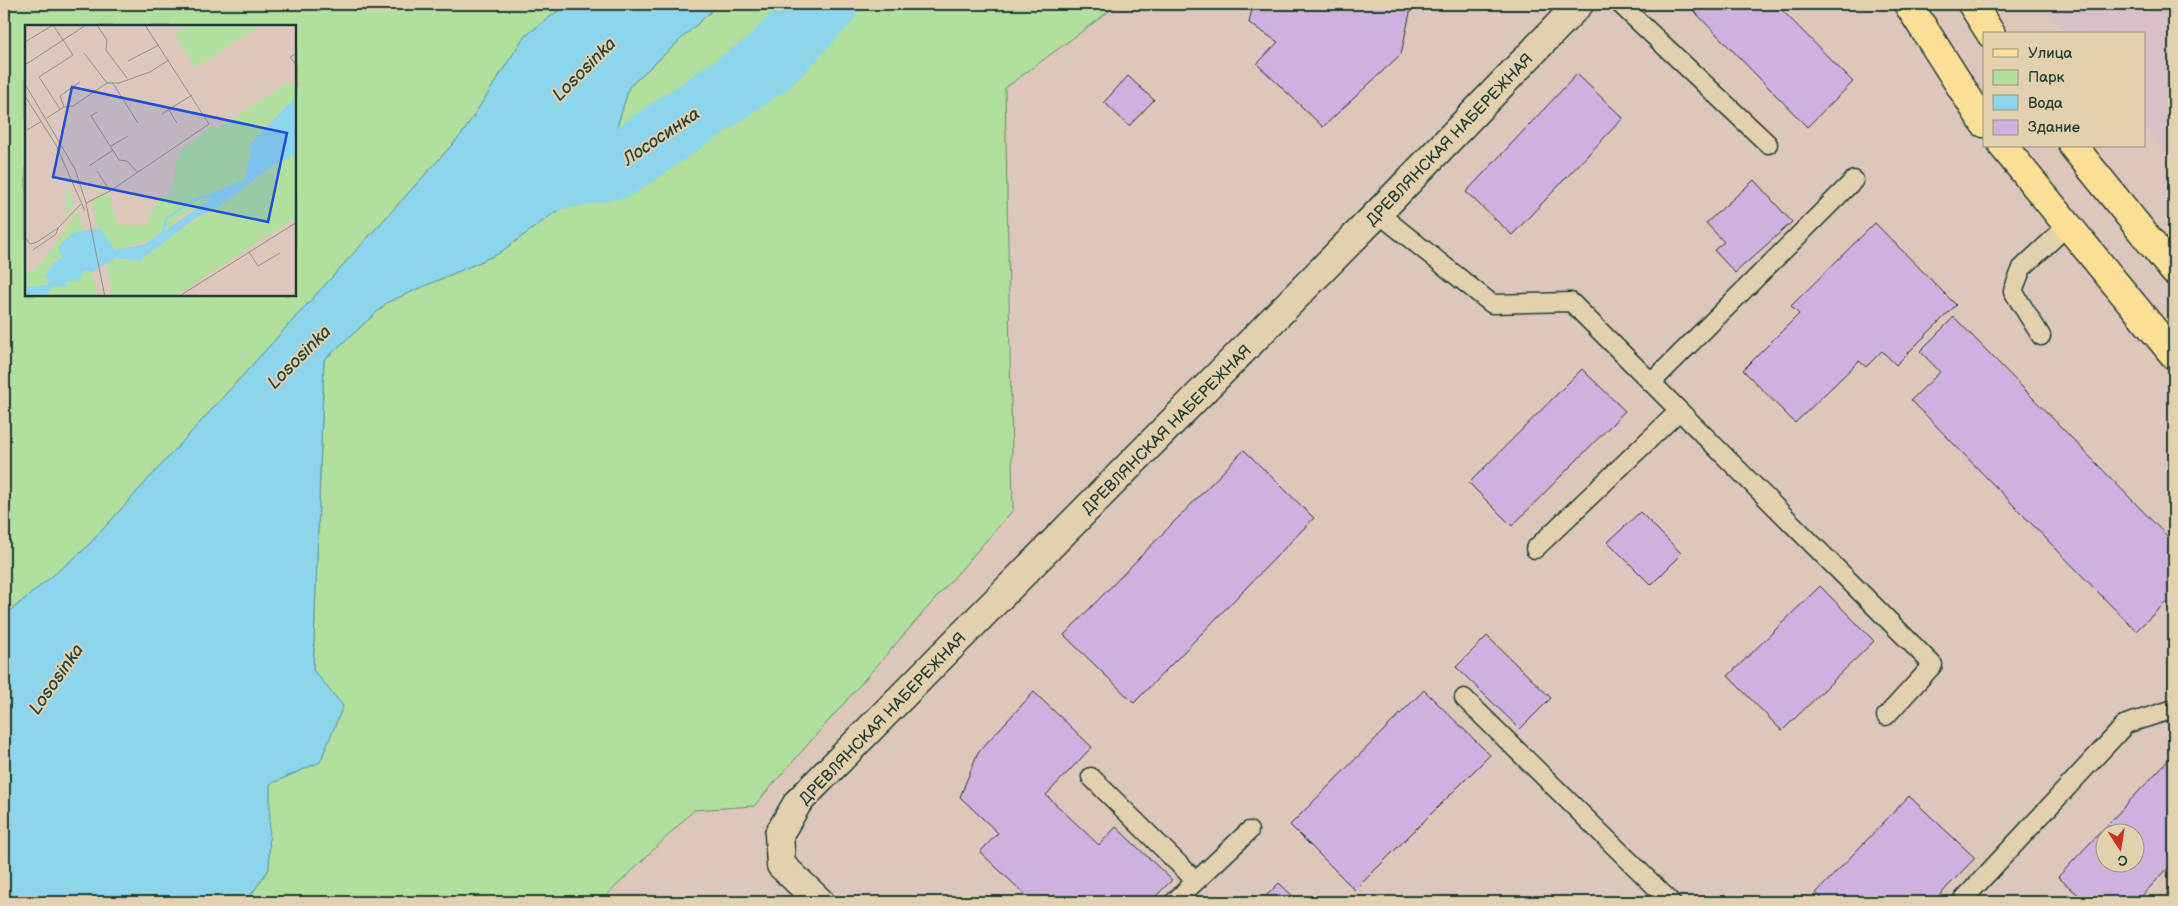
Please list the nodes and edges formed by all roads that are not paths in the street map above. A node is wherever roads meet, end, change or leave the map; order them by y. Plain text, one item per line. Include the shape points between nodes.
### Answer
1 (1579, 4) edge
2 (1620, 4) edge
3 (1908, 4) edge
4 (1972, 4) edge
5 (1990, 32) edge
6 (1983, 121) edge
7 (1768, 144) dead end
8 (2005, 148) edge
9 (2075, 148) edge
10 (1854, 180) dead end
11 (1378, 213) junction
12 (2067, 226) junction
13 (2174, 271) edge
14 (2041, 336) dead end
15 (2174, 354) edge
16 (1651, 383) junction
17 (1679, 411) junction
18 (1536, 549) dead end
19 (1464, 698) dead end
20 (2174, 709) edge
21 (1886, 716) dead end
22 (1091, 777) dead end
23 (1248, 831) dead end
24 (1196, 881) junction
25 (820, 902) edge
26 (1174, 902) edge
27 (1671, 902) edge
28 (1961, 902) edge

1 - 11 street, ДРЕВЛЯНСКАЯ НАБЕРЕЖНАЯ
2 - 7 lane
3 - 6 main road
4 - 5 main road
8 - 12 main road
9 - 13 main road
10 - 16 lane
11 - 16 lane via 1492,304 1571,302
11 - 25 street, ДРЕВЛЯНСКАЯ НАБЕРЕЖНАЯ via 798,802 779,834 782,865
12 - 14 lane via 2022,268 2013,291
12 - 15 main road
16 - 17 lane
17 - 18 lane
17 - 21 lane via 1933,666
19 - 27 lane
20 - 28 lane via 2126,724
22 - 24 lane
23 - 24 lane
24 - 26 lane

